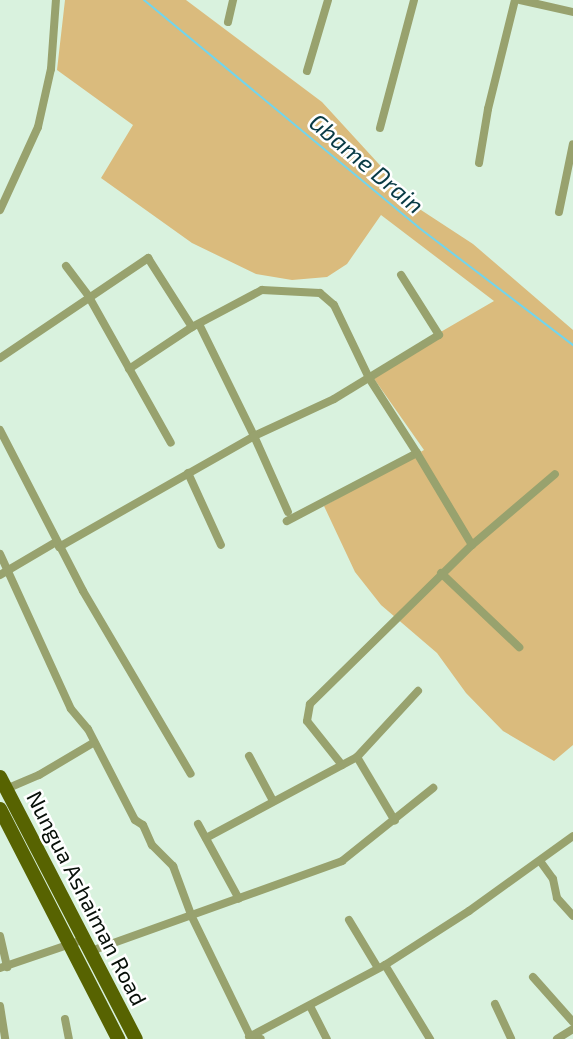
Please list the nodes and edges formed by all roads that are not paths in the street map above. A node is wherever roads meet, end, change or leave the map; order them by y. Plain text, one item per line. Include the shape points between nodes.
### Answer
1 (56, 0) edge
2 (233, 0) edge
3 (328, 0) edge
4 (414, 0) edge
5 (515, 0) edge
6 (520, 0) edge
7 (573, 12) edge
8 (228, 22) dead end
9 (307, 70) dead end
10 (380, 128) dead end
11 (573, 144) edge
12 (479, 163) dead end
13 (569, 184) edge
14 (0, 210) edge
15 (558, 212) dead end
16 (66, 266) dead end
17 (401, 274) dead end
18 (89, 297) junction
19 (195, 326) junction
20 (0, 358) edge
21 (129, 369) junction
22 (369, 378) junction
23 (0, 430) edge
24 (254, 436) junction
25 (171, 443) dead end
26 (417, 453) junction
27 (188, 473) junction
28 (555, 474) dead end
29 (57, 544) junction
30 (221, 545) dead end
31 (472, 545) junction
32 (0, 554) edge
33 (4, 573) edge
34 (441, 573) junction
35 (519, 647) dead end
36 (418, 691) dead end
37 (93, 743) junction
38 (249, 756) dead end
39 (357, 757) junction
40 (342, 765) junction
41 (191, 774) dead end
42 (3, 783) edge
43 (433, 788) dead end
44 (273, 801) junction
45 (0, 809) edge
46 (395, 820) junction
47 (198, 824) dead end
48 (573, 836) edge
49 (206, 838) junction
50 (540, 861) junction
51 (239, 899) junction
52 (573, 915) edge
53 (192, 917) junction
54 (350, 920) dead end
55 (0, 936) edge
56 (88, 945) junction
57 (70, 947) junction
58 (3, 967) edge
59 (382, 967) junction
60 (533, 977) dead end
61 (495, 1004) dead end
62 (0, 1006) edge
63 (310, 1006) junction
64 (64, 1019) dead end
65 (573, 1022) edge
66 (573, 1029) edge
67 (248, 1037) edge
68 (561, 1038) edge
69 (5, 1039) edge
70 (69, 1039) edge
71 (118, 1039) edge
72 (136, 1039) edge
73 (261, 1039) edge
74 (327, 1039) edge
75 (430, 1039) edge
76 (511, 1039) edge

1 - 14 street via 51,69 38,127
2 - 8 street
3 - 9 street
4 - 10 street
5 - 12 street
6 - 7 street
11 - 13 street
13 - 15 street
16 - 18 street
17 - 22 street via 439,335
18 - 19 street via 148,258
18 - 20 street
18 - 21 street
19 - 21 street
19 - 22 street via 262,290 320,293 334,305
19 - 24 street
21 - 25 street
22 - 24 street
22 - 26 street
23 - 29 street
24 - 26 street via 288,517
24 - 27 street
26 - 31 street
27 - 29 street
27 - 30 street
28 - 31 street
29 - 33 street
29 - 41 street
31 - 34 street
32 - 33 street
33 - 37 street via 66,699 85,724
34 - 35 street
34 - 40 street via 310,704 306,720
36 - 39 street
37 - 42 street via 39,775
37 - 53 street via 135,820 173,866
38 - 44 street
39 - 40 street
39 - 46 street
40 - 44 street
42 - 56 main road, Nungua Ashaiman Road
43 - 46 street
44 - 49 street
45 - 57 main road, Nungua Ashaiman Road
46 - 51 street via 342,861
47 - 49 street
48 - 50 street
49 - 51 street
50 - 52 street via 553,879 557,898
50 - 59 street
51 - 53 street
53 - 56 street
53 - 67 street
54 - 59 street
55 - 58 street
56 - 57 street
56 - 72 main road, Nungua Ashaiman Road
57 - 58 street
57 - 71 main road, Nungua Ashaiman Road
59 - 63 street
59 - 75 street
60 - 65 street
61 - 76 street
62 - 69 street
63 - 67 street
63 - 74 street
64 - 70 street
66 - 68 street
67 - 73 street

